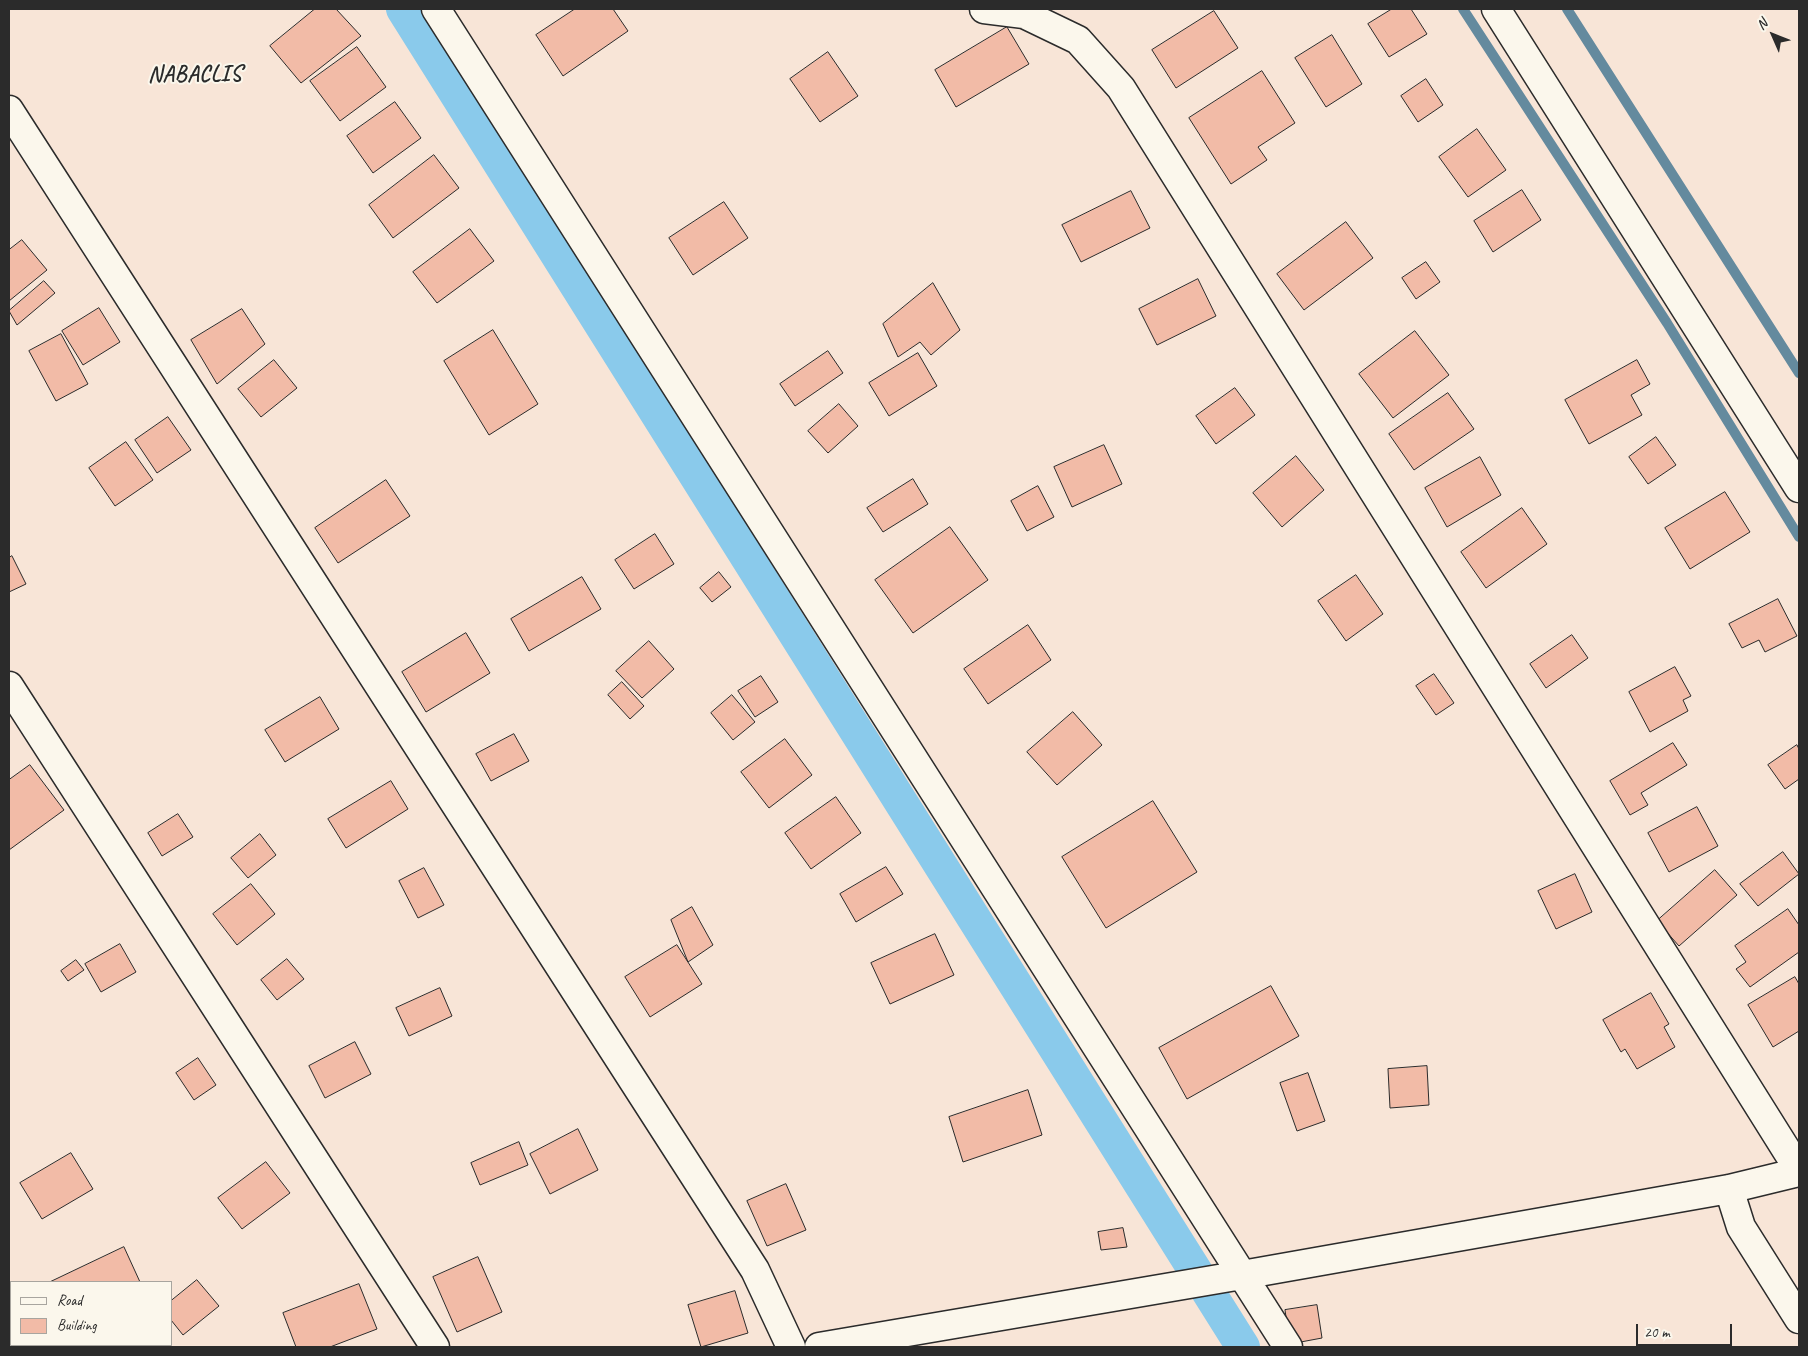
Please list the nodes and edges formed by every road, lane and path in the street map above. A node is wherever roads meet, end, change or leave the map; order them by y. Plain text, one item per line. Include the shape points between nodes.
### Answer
1 (436, 9) edge
2 (984, 9) edge
3 (1496, 9) edge
4 (9, 110) edge
5 (1799, 488) edge
6 (9, 686) edge
7 (1799, 1171) edge
8 (1728, 1189) junction
9 (1242, 1275) junction
10 (1799, 1319) edge
11 (435, 1347) edge
12 (791, 1347) edge
13 (819, 1347) edge
14 (1288, 1347) edge

1 - 9 street
2 - 7 street via 1024,14 1078,40 1121,88
3 - 5 street
4 - 12 street via 755,1270
6 - 11 street
7 - 8 street
8 - 9 street
8 - 10 street via 1741,1227
9 - 13 street
9 - 14 street

